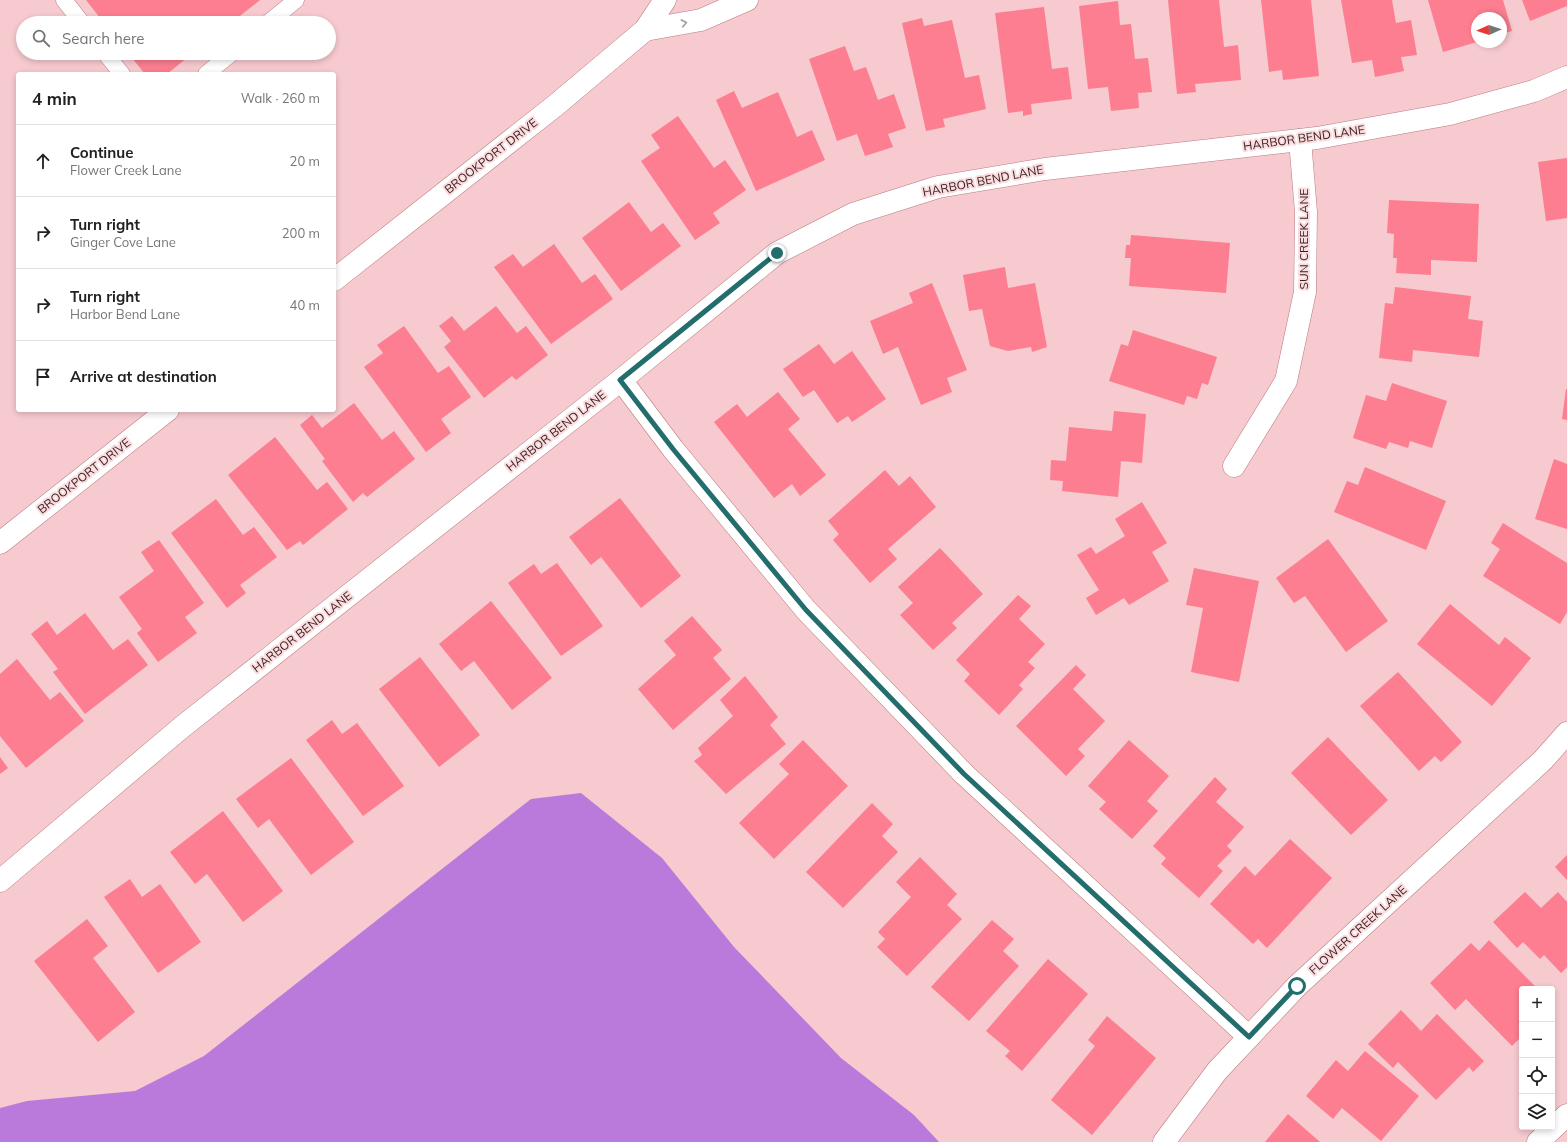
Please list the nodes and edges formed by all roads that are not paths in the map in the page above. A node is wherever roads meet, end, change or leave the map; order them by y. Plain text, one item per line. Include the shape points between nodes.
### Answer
1 (64, 0) edge
2 (296, 0) edge
3 (665, 0) edge
4 (747, 0) edge
5 (77, 16) edge
6 (277, 16) edge
7 (645, 30) junction
8 (111, 60) edge
9 (223, 60) edge
10 (120, 72) edge
11 (208, 72) edge
12 (1567, 77) edge
13 (1300, 140) junction
14 (336, 278) edge
15 (620, 380) junction
16 (165, 412) edge
17 (1234, 466) dead end
18 (0, 543) edge
19 (1567, 733) edge
20 (0, 880) edge
21 (1249, 1037) junction
22 (1567, 1115) edge
23 (1164, 1142) edge
24 (1538, 1142) edge

1 - 5 lane
2 - 6 lane
3 - 7 street, BROOKPORT DRIVE
7 -> 4 street, BROOKPORT DRIVE via 701,20
7 - 14 street, BROOKPORT DRIVE via 556,105
8 - 10 lane
9 - 11 lane
12 - 13 street, HARBOR BEND LANE via 1534,91 1450,114
13 - 15 street, HARBOR BEND LANE via 1045,169 938,187 853,214 777,253
13 - 17 street, SUN CREEK LANE via 1306,212 1305,292 1286,381
15 - 20 street, HARBOR BEND LANE via 182,727
15 - 21 street via 806,610 964,774
16 - 18 street, BROOKPORT DRIVE
19 - 21 street, FLOWER CREEK LANE via 1543,760 1297,986
21 - 23 street, FLOWER CREEK LANE via 1217,1071
22 - 24 street

